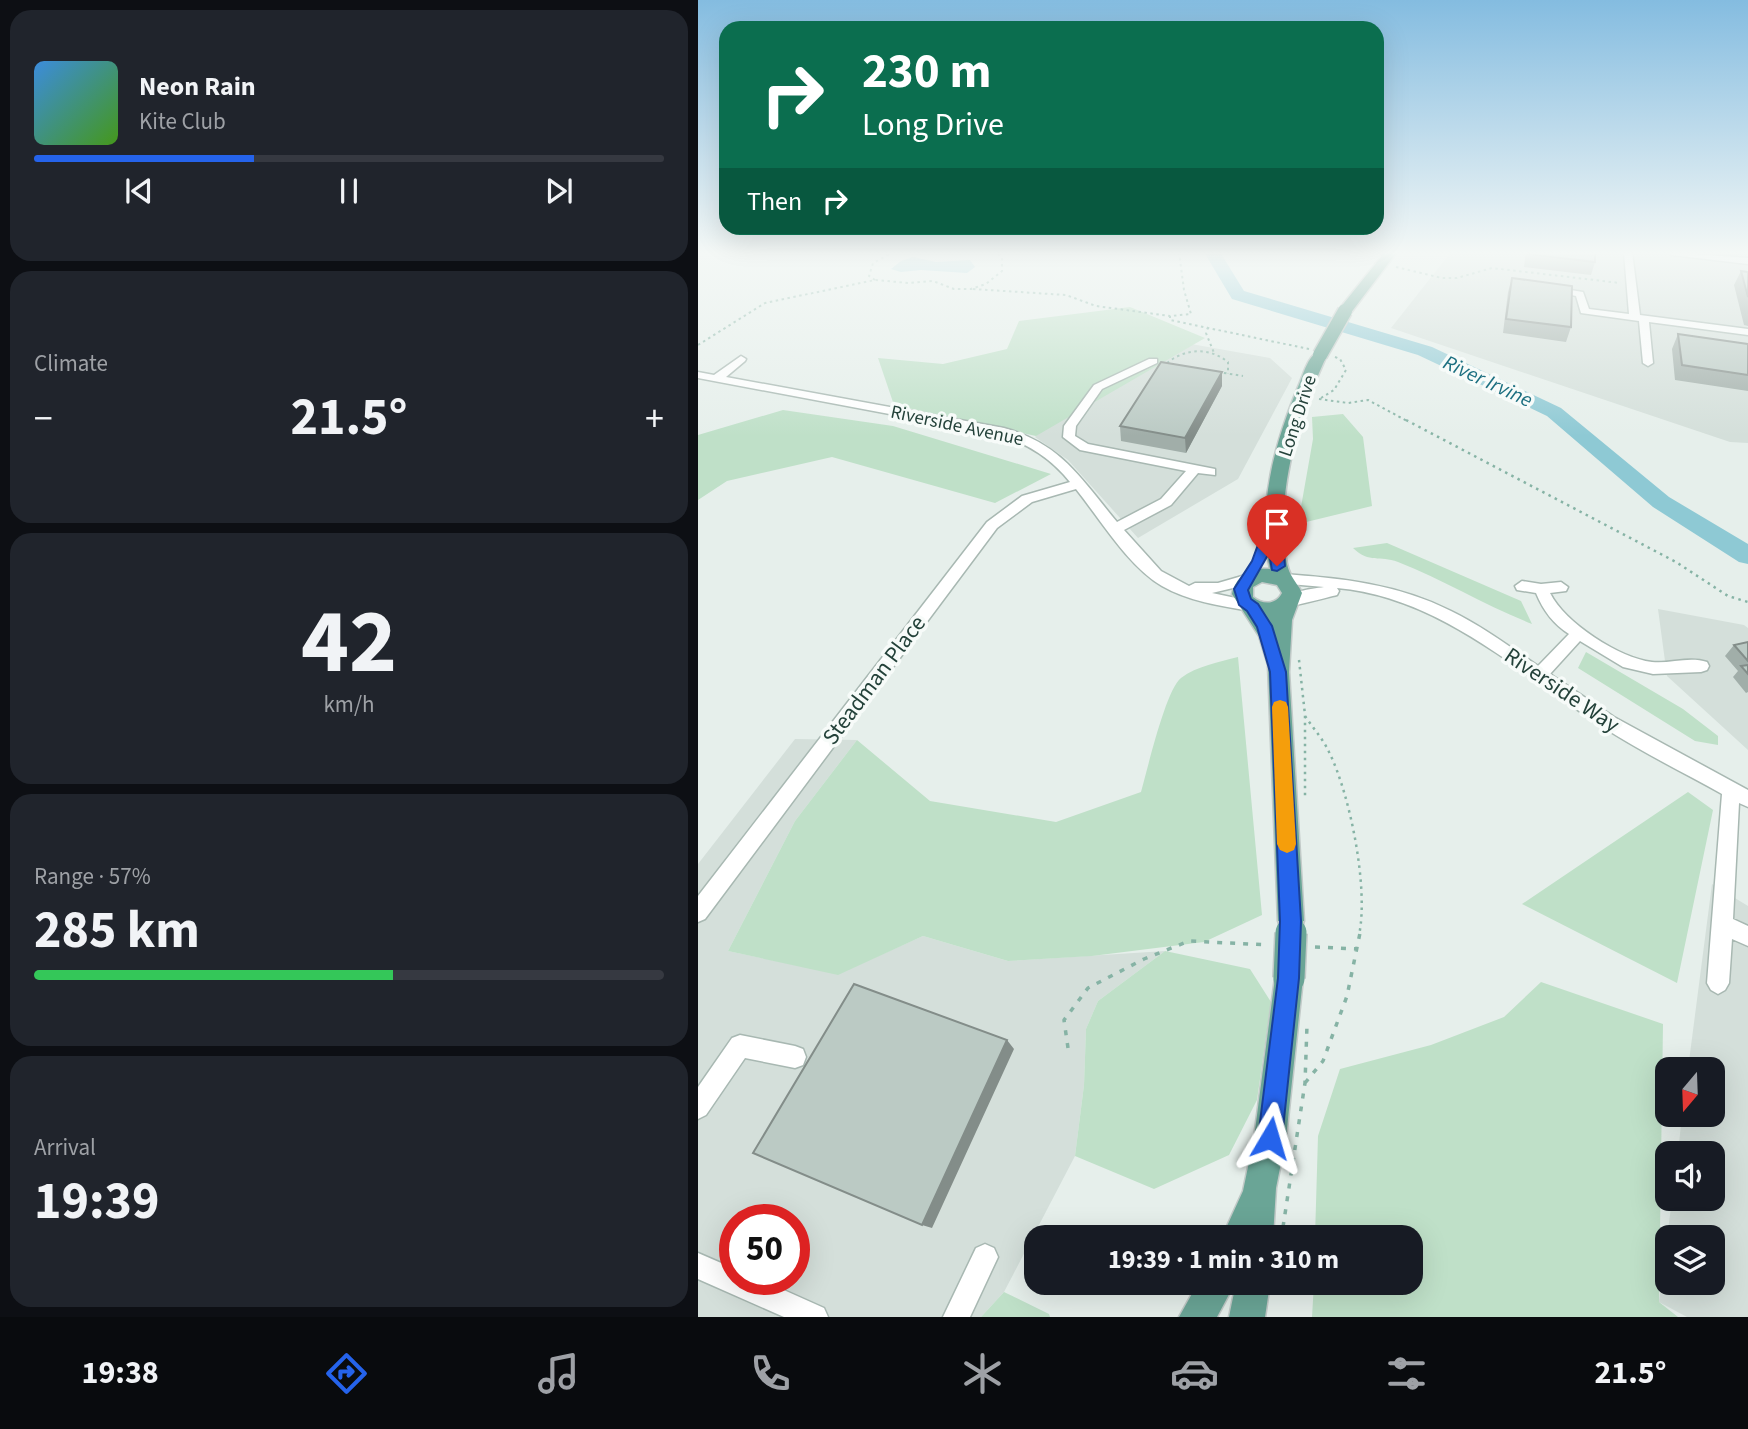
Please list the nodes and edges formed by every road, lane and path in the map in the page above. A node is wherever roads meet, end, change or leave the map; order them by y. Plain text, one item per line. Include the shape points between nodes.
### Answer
1 (748, 313) edge
2 (1151, 313) edge
3 (1191, 313) edge
4 (1344, 313) edge
5 (1590, 313) edge
6 (1638, 313) edge
7 (1170, 316) junction
8 (1639, 319) junction
9 (1208, 327) junction
10 (1748, 332) edge
11 (698, 345) edge
12 (1301, 347) dead end
13 (1214, 353) junction
14 (741, 359) dead end
15 (1340, 359) dead end
16 (1153, 361) joint
17 (1167, 363) junction
18 (1648, 363) dead end
19 (1179, 365) edge
20 (1216, 372) edge
21 (1228, 374) junction
22 (698, 375) edge
23 (1243, 376) dead end
24 (716, 379) junction
25 (1319, 399) junction
26 (1310, 404) dead end
27 (1195, 468) junction
28 (1211, 471) dead end
29 (1078, 484) junction
30 (1274, 520) junction
31 (1115, 529) junction
32 (1159, 577) junction
33 (1250, 578) junction
34 (1282, 579) junction
35 (1522, 586) dead end
36 (1561, 587) dead end
37 (1542, 589) junction
38 (1373, 590) junction
39 (1748, 601) edge
40 (1287, 604) junction
41 (1251, 607) junction
42 (1578, 634) junction
43 (1297, 648) dead end
44 (1701, 666) dead end
45 (1278, 672) junction
46 (1539, 676) junction
47 (1740, 794) edge
48 (698, 912) edge
49 (1723, 925) junction
50 (1748, 936) edge
51 (1273, 945) dead end
52 (1315, 947) dead end
53 (1357, 949) junction
54 (1718, 984) dead end
55 (1068, 1048) dead end
56 (795, 1057) dead end
57 (698, 1107) edge
58 (1260, 1188) junction
59 (1244, 1225) edge
60 (1257, 1225) edge
61 (1283, 1225) edge
62 (985, 1257) dead end
63 (698, 1266) edge
64 (1211, 1295) edge
65 (1251, 1295) edge
66 (815, 1317) edge
67 (956, 1317) edge
68 (1197, 1317) edge
69 (1246, 1317) edge

1 - 11 path
2 - 7 path
3 - 7 path
4 - 30 main road, Long Drive, bridge via 1320,355 1294,418
5 - 8 street via 1598,318
6 - 8 street
7 - 9 path via 1170,320
8 - 10 street via 1729,335
8 - 18 street
9 - 12 path
9 - 13 path
13 - 17 path via 1186,353
13 - 21 path via 1228,362
14 - 24 street
15 - 25 path via 1346,370 1341,381
16 - 17 path
16 - 27 street via 1098,387 1070,426 1069,437 1084,447
17 - 19 path
20 - 21 path
21 - 23 path
22 - 24 street, Riverside Avenue
24 - 29 street, Riverside Avenue via 1004,432 1050,453
25 - 26 path
25 - 39 path via 1368,400 1676,562 1728,596
27 - 28 street
27 - 31 street via 1166,502
29 - 31 street, Riverside Avenue
29 - 48 street, Steadman Place via 1026,499 991,526
30 - 33 main road, Long Drive
30 - 34 main road, Long Drive via 1275,557
31 - 32 street, Riverside Avenue
32 - 33 street via 1207,588
32 - 41 street, Riverside Avenue via 1191,594
33 - 34 main road
33 - 41 main road via 1241,589
34 - 38 street, Riverside Way
34 - 40 main road via 1291,588
35 - 37 street
36 - 37 street
37 - 42 street via 1554,614
38 - 40 street, Riverside Way via 1318,592
38 - 46 street, Riverside Way via 1447,615
40 - 41 main road via 1274,610
40 - 45 main road
41 - 45 main road via 1269,635
42 - 44 street via 1639,667
42 - 46 street
43 - 53 path via 1305,715 1339,774 1361,871 1363,917
45 - 58 main road, bridge via 1291,921 1270,1138
46 - 47 street, Riverside Way via 1608,722
47 - 49 street
49 - 50 street
49 - 54 street
51 - 55 path via 1189,942 1144,959 1088,988 1064,1020
52 - 53 path
53 - 61 path via 1347,996 1323,1061 1305,1083
56 - 57 street via 740,1046
58 - 59 main road
58 - 60 main road
62 - 67 street
63 - 66 street
64 - 68 main road
65 - 69 main road

